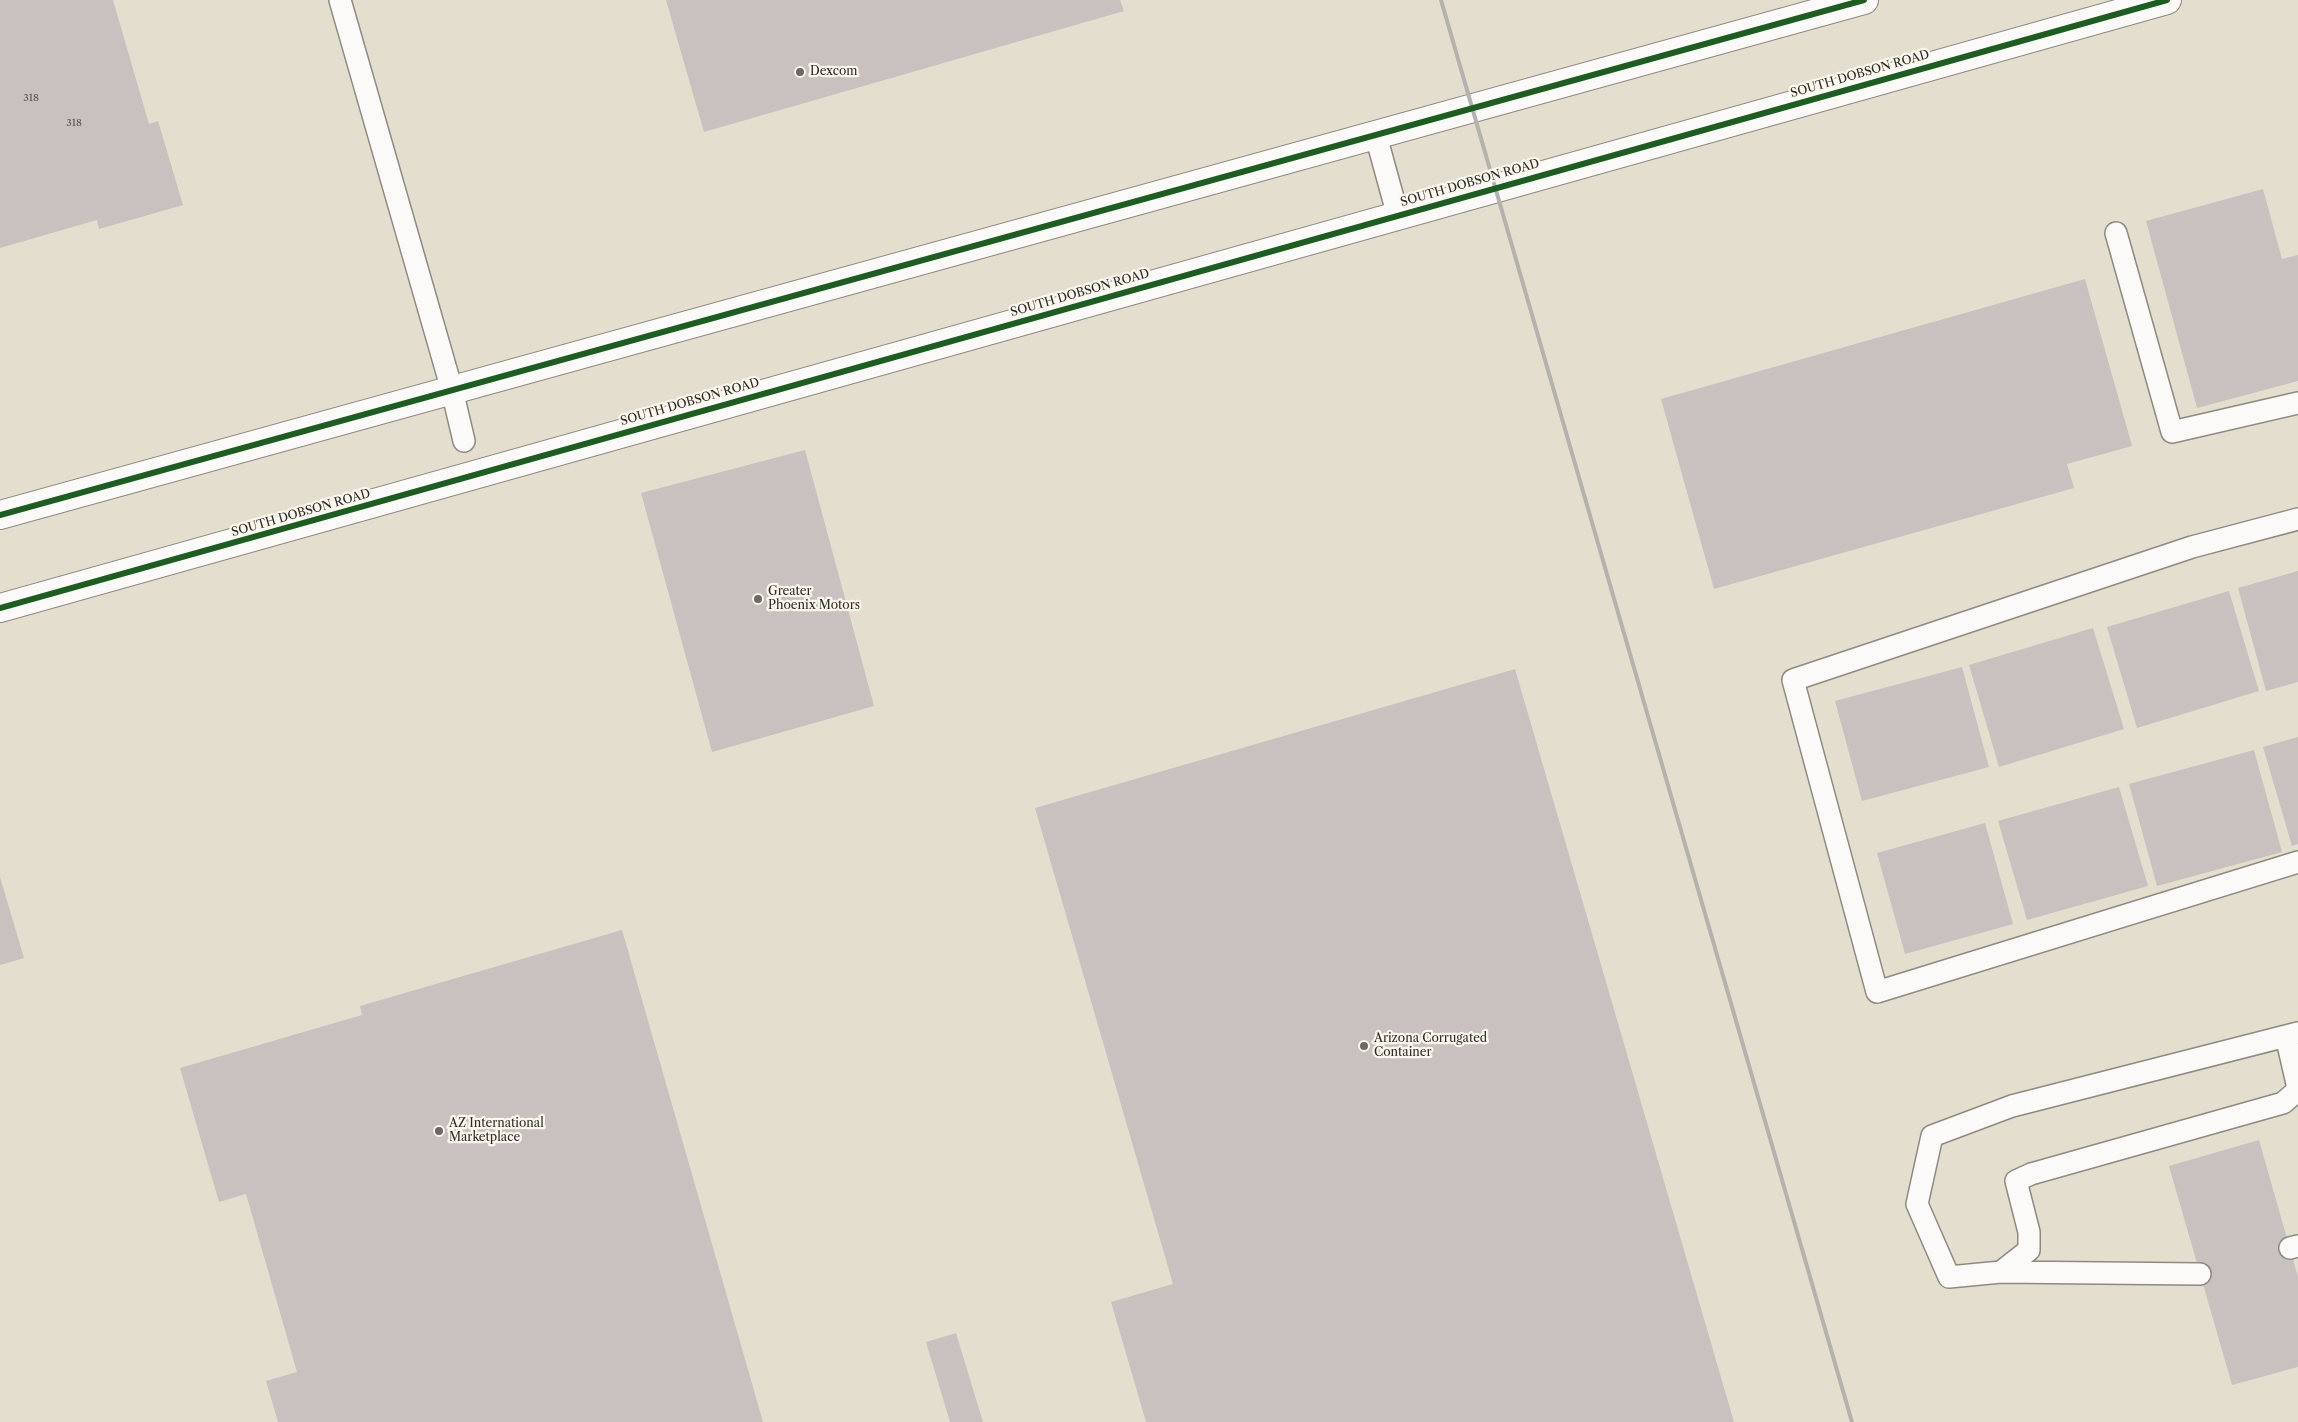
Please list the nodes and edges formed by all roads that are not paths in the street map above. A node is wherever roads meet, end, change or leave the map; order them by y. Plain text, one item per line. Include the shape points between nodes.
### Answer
1 (340, 0) edge
2 (1864, 0) edge
3 (2088, 0) edge
4 (2167, 0) edge
5 (2066, 28) junction
6 (1376, 136) junction
7 (1398, 216) junction
8 (2116, 233) dead end
9 (452, 390) junction
10 (2298, 403) edge
11 (464, 441) dead end
12 (0, 515) edge
13 (2298, 519) edge
14 (0, 608) edge
15 (2298, 862) edge
16 (2292, 1034) edge
17 (2298, 1089) edge
18 (2000, 1272) junction
19 (2200, 1274) dead end

1 - 9 lane
2 - 6 main road
3 - 5 main road
4 - 5 main road, SOUTH DOBSON ROAD
5 - 7 main road, SOUTH DOBSON ROAD
6 - 7 lane
6 - 9 main road
7 - 14 main road, SOUTH DOBSON ROAD
8 - 10 lane via 2172,432
9 - 11 lane
9 - 12 main road
13 - 15 lane via 2192,547 1793,680 1877,992
16 - 17 lane
16 - 18 lane via 2012,1106 1932,1136 1917,1204 1949,1277
17 - 18 lane via 2283,1103 2031,1174 2016,1181 2029,1232 2029,1250
18 - 19 lane

